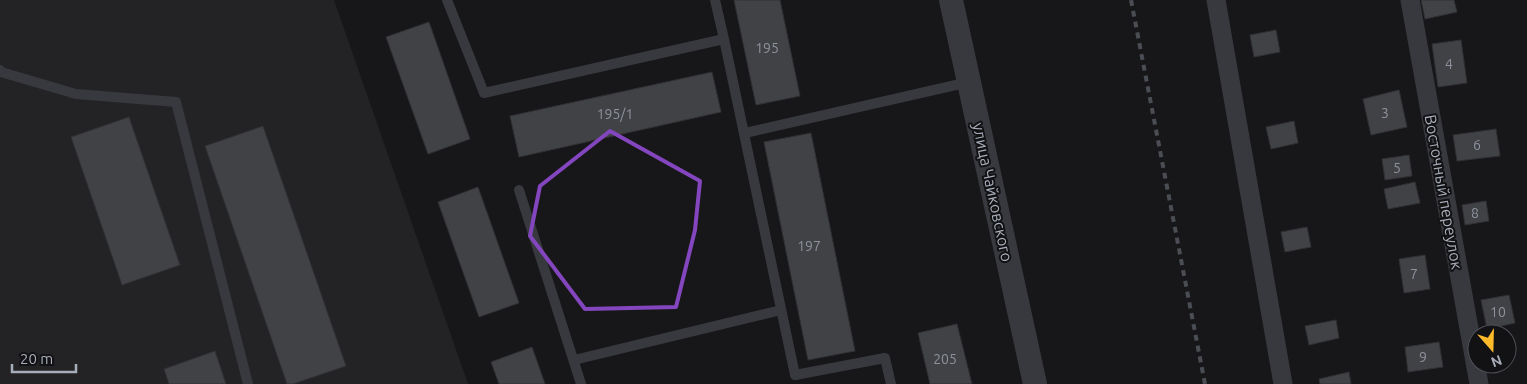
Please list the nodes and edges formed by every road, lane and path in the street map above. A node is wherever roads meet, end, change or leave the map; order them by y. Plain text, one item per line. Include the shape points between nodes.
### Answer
1 (447, 0) edge
2 (715, 0) edge
3 (951, 0) edge
4 (1216, 0) edge
5 (1410, 0) edge
6 (724, 39) junction
7 (0, 70) edge
8 (968, 82) junction
9 (745, 133) junction
10 (519, 190) dead end
11 (781, 310) junction
12 (574, 360) junction
13 (248, 384) edge
14 (581, 384) edge
15 (891, 384) edge
16 (1035, 384) edge
17 (1283, 384) edge
18 (1479, 384) edge

1 - 6 lane via 484,93
2 - 6 lane
3 - 8 street, улица Чайковского
4 - 17 street
5 - 18 street, Восточный переулок
6 - 9 lane
7 - 13 lane via 76,94 176,102
8 - 9 lane
8 - 16 street, улица Чайковского
9 - 11 lane
10 - 12 lane
11 - 12 lane
11 - 15 lane via 795,375 885,358
12 - 14 lane

